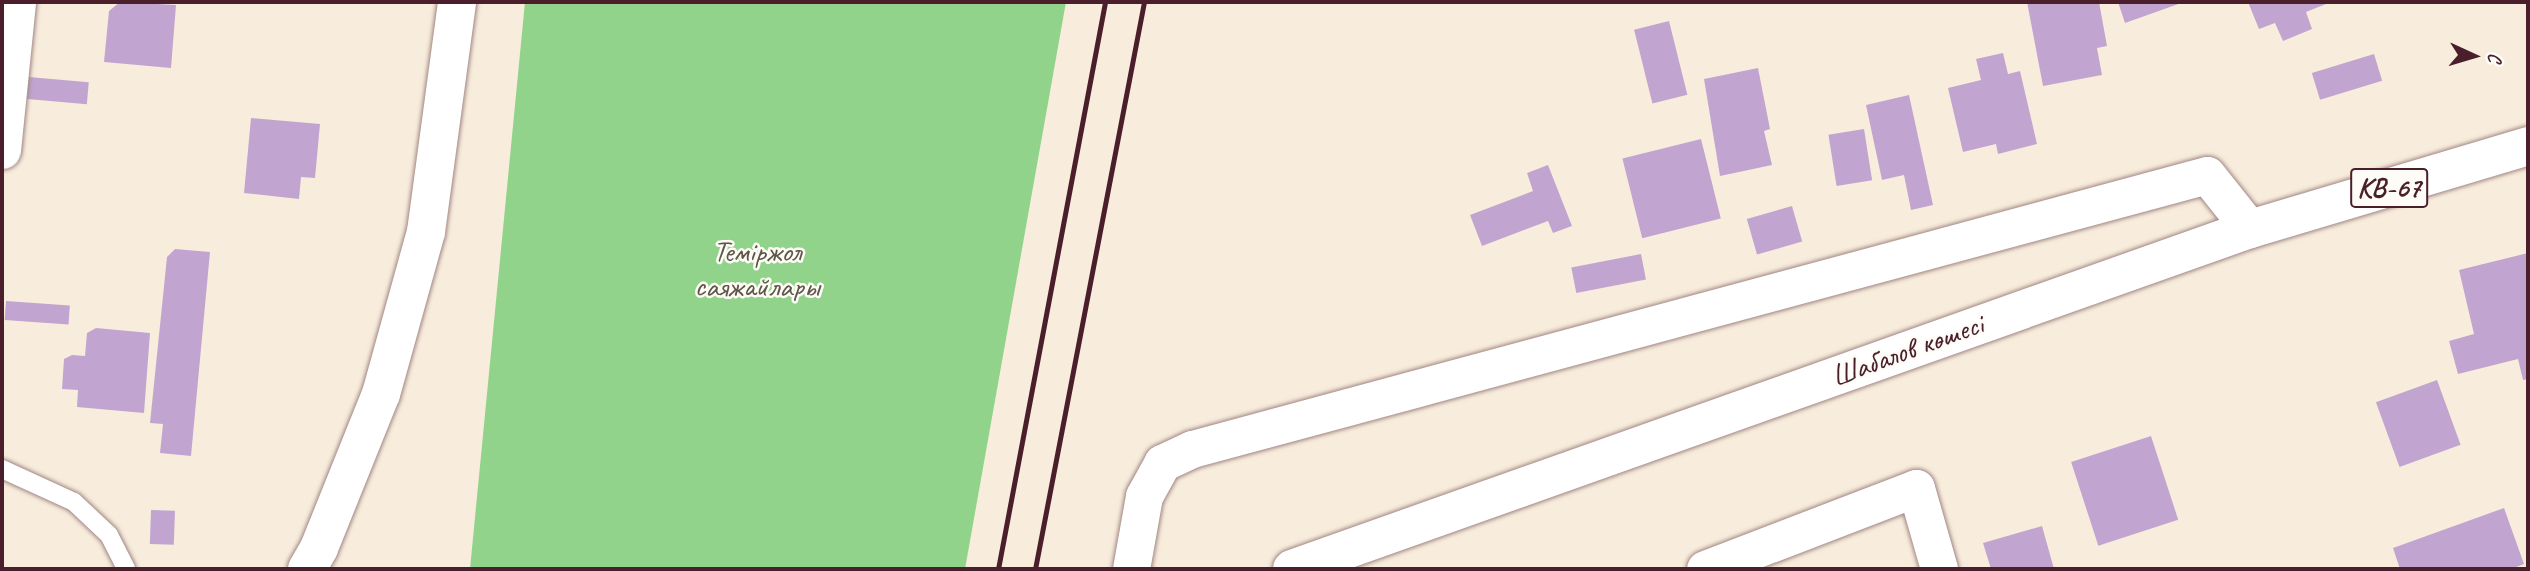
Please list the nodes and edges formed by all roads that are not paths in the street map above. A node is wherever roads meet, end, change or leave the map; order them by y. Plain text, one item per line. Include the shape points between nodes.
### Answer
1 (16, 2) edge
2 (457, 2) edge
3 (2528, 146) edge
4 (2, 147) edge
5 (2250, 229) junction
6 (2, 470) edge
7 (126, 569) edge
8 (307, 569) edge
9 (1131, 569) edge
10 (1292, 569) edge
11 (1705, 569) edge
12 (1939, 569) edge

1 - 4 street
2 - 8 main road via 426,232 381,394
3 - 5 main road, Шабалов көшесі / KB-67
5 - 9 street via 2207,175 1192,449 1162,463 1144,496
5 - 10 main road, Шабалов көшесі
6 - 7 lane via 74,502 109,536
11 - 12 street via 1916,488

